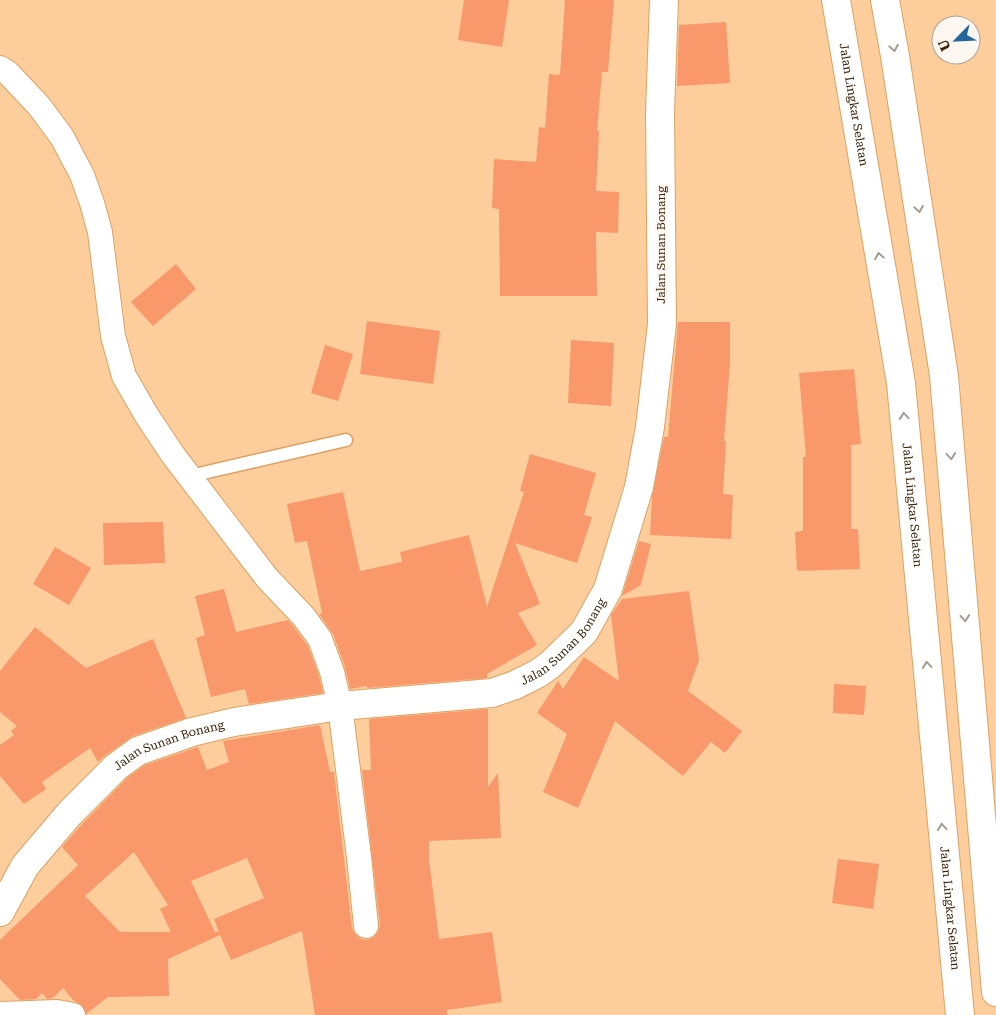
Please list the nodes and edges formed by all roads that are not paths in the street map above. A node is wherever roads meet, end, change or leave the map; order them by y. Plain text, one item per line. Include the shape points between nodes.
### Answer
1 (664, 0) edge
2 (836, 0) edge
3 (885, 0) edge
4 (0, 68) edge
5 (944, 376) junction
6 (901, 383) junction
7 (346, 440) dead end
8 (190, 476) junction
9 (340, 706) junction
10 (0, 912) edge
11 (366, 926) dead end
12 (996, 992) edge
13 (0, 1014) edge
14 (73, 1015) edge
15 (960, 1015) edge

1 - 9 main road, Jalan Sunan Bonang via 660,113 662,324 650,427 639,487 608,588 584,632 550,665 515,685 492,693
6 -> 2 main road, Jalan Lingkar Selatan
3 -> 5 main road
4 - 8 street via 40,106 82,175 100,232 113,336 124,376 147,416
5 - 6 main road
5 -> 12 main road
15 -> 6 main road, Jalan Lingkar Selatan
7 - 8 lane
8 - 9 street via 267,578 320,639
9 - 10 main road, Jalan Sunan Bonang via 234,722 192,732 138,751 116,767 70,812 25,866
9 - 11 street
13 - 14 street via 57,1012

